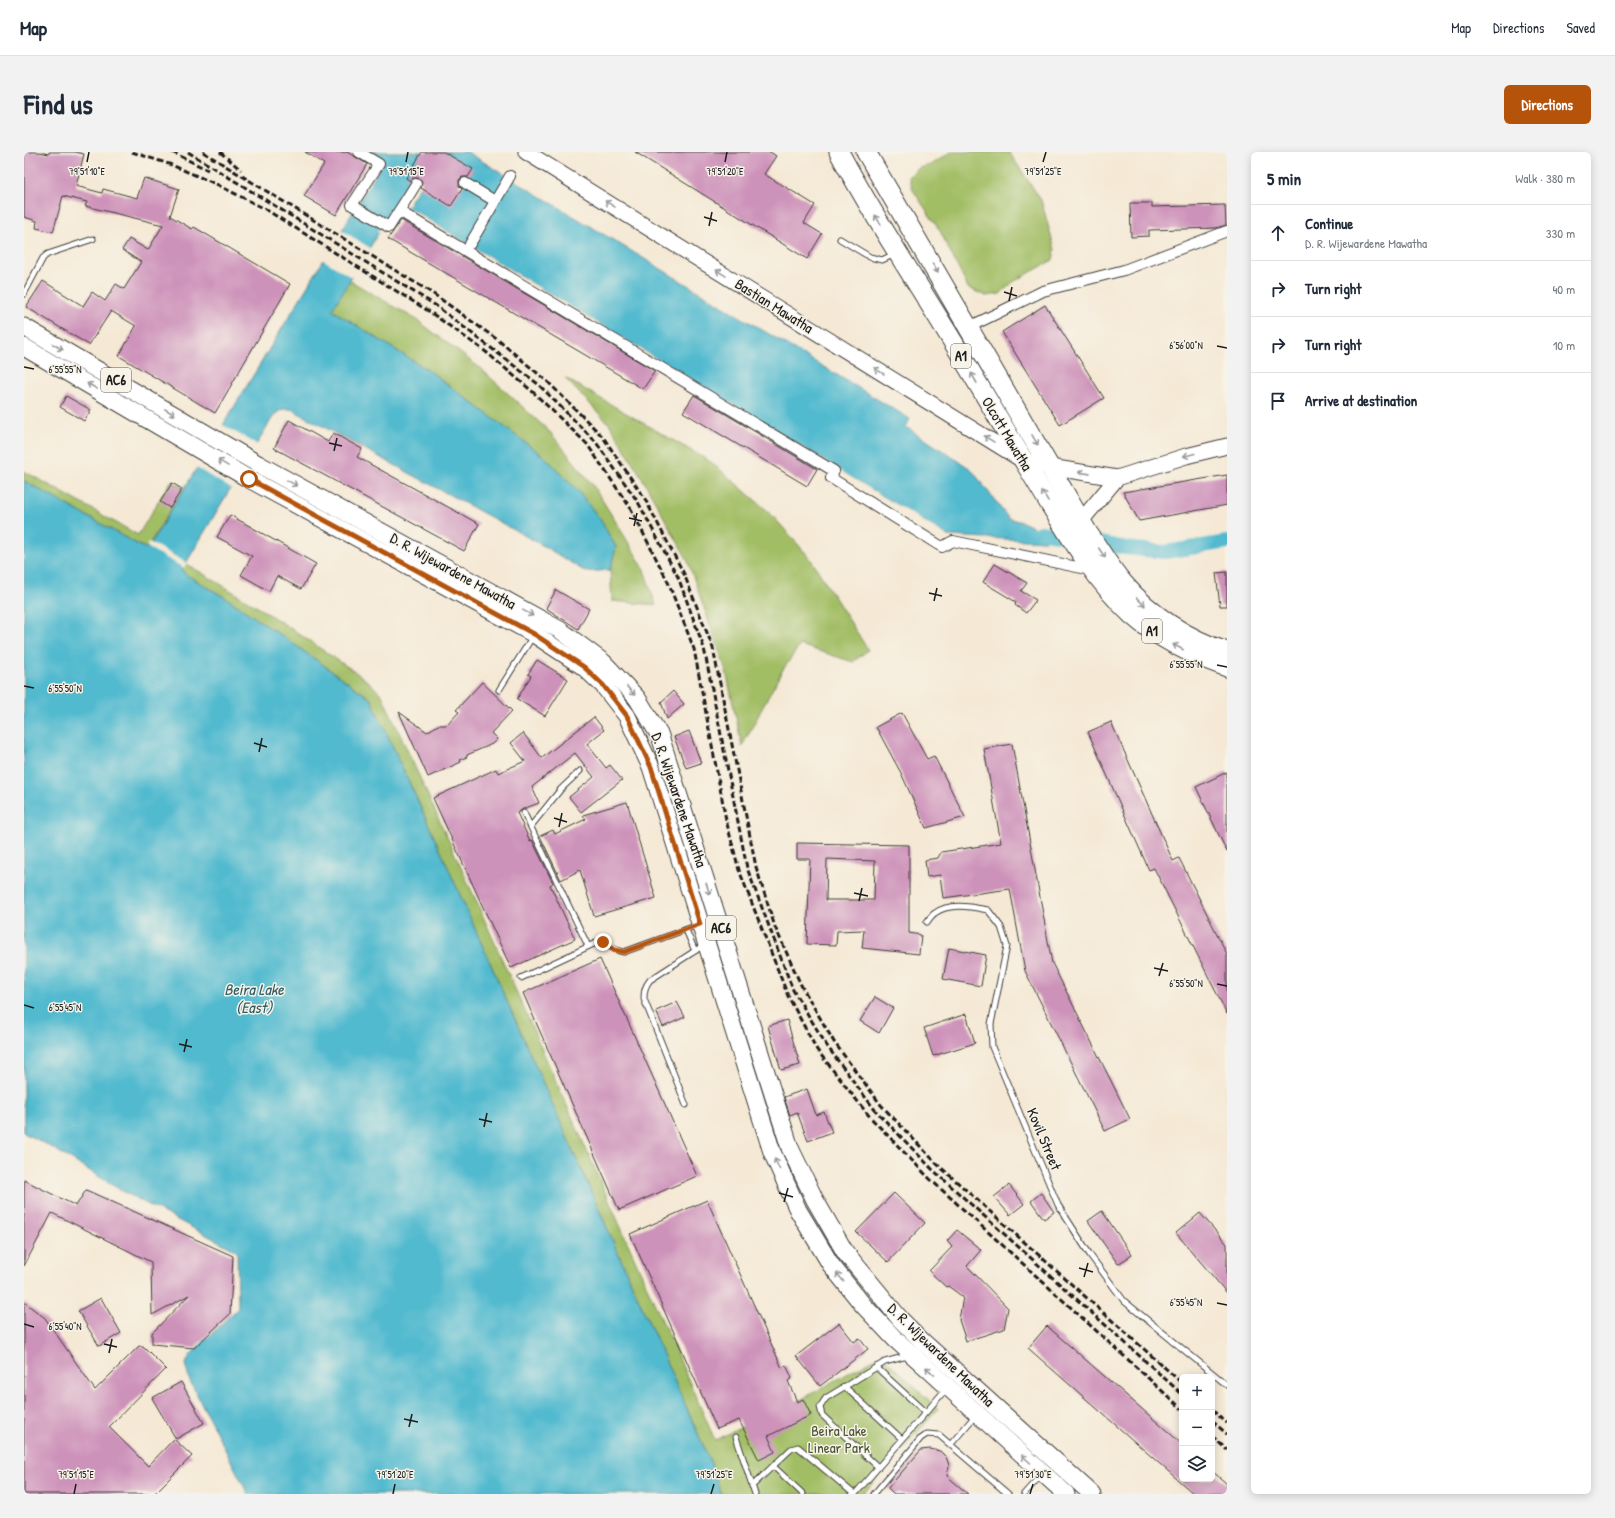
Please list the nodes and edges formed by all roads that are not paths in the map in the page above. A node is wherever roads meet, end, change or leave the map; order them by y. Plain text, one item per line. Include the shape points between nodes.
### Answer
1 (359, 152) edge
2 (526, 152) edge
3 (839, 152) edge
4 (866, 152) edge
5 (510, 176) dead end
6 (416, 184) dead end
7 (465, 184) dead end
8 (495, 201) junction
9 (400, 211) junction
10 (1227, 231) edge
11 (93, 239) dead end
12 (840, 239) dead end
13 (918, 239) junction
14 (470, 244) dead end
15 (898, 253) junction
16 (24, 294) edge
17 (24, 327) edge
18 (969, 327) junction
19 (24, 347) edge
20 (1227, 446) edge
21 (1022, 460) junction
22 (1050, 467) junction
23 (1117, 478) junction
24 (1078, 528) junction
25 (1094, 570) junction
26 (534, 634) junction
27 (1227, 652) edge
28 (1227, 667) edge
29 (498, 690) dead end
30 (580, 771) dead end
31 (524, 813) dead end
32 (531, 826) junction
33 (926, 922) dead end
34 (693, 927) junction
35 (588, 946) junction
36 (701, 947) junction
37 (521, 978) dead end
38 (686, 1106) dead end
39 (912, 1354) junction
40 (876, 1367) junction
41 (1227, 1385) edge
42 (845, 1387) junction
43 (948, 1387) junction
44 (925, 1412) junction
45 (977, 1414) junction
46 (736, 1438) dead end
47 (902, 1439) junction
48 (951, 1444) junction
49 (773, 1466) junction
50 (878, 1467) junction
51 (1043, 1474) junction
52 (752, 1486) junction
53 (755, 1494) edge
54 (803, 1494) edge
55 (854, 1494) edge
56 (874, 1494) edge
57 (1008, 1494) edge
58 (1024, 1494) edge
59 (1066, 1494) edge
60 (1092, 1494) edge

1 - 9 street via 379,164 352,205 389,227
21 -> 2 street, Bastian Mawatha
15 -> 3 highway, Olcott Mawatha / A1
4 - 13 highway, Olcott Mawatha / A1
5 - 8 street
6 - 9 street
7 - 8 street
8 - 14 street
9 - 25 street via 834,471 831,478 942,547 953,541
10 - 18 street via 1124,270 1043,291
11 - 16 lane via 48,254 43,258
12 - 15 lane via 870,257 882,260
13 - 15 highway
13 -> 18 highway, Olcott Mawatha / A1
21 -> 15 highway, Olcott Mawatha / A1
17 -> 60 main road, D. R. Wijewardene Mawatha / AC6 via 258,464 560,630 603,662 637,698 662,742 790,1148 815,1200 845,1252 901,1320
18 -> 22 highway, Olcott Mawatha / A1
26 -> 19 main road, D. R. Wijewardene Mawatha / AC6 via 249,479
20 -> 23 street
21 - 22 street, Bastian Mawatha
24 -> 21 highway, Olcott Mawatha / A1
23 -> 22 street, Bastian Mawatha
22 - 24 highway, Olcott Mawatha / A1
23 - 24 street
24 - 25 highway, Olcott Mawatha / A1
24 -> 27 highway, Olcott Mawatha / A1 via 1133,594 1158,616 1190,636
28 -> 25 highway, Olcott Mawatha / A1 via 1184,650 1150,629 1131,614
26 - 29 lane
26 - 34 main road, D. R. Wijewardene Mawatha / AC6 via 584,667 603,685 627,716 651,767
30 - 32 lane via 561,789
31 - 32 lane
32 - 35 lane
33 - 41 lane, Kovil Street via 935,912 953,907 970,907 988,910 1001,927 1007,946 991,1024 992,1047 1058,1204 1090,1255 1124,1301
34 - 35 lane via 624,952 614,950 603,942
34 - 36 main road, D. R. Wijewardene Mawatha / AC6
35 - 37 lane
36 - 38 lane via 650,980 644,992 644,1000
39 -> 36 main road, D. R. Wijewardene Mawatha / AC6 via 863,1305 830,1265 798,1210 772,1152
39 - 40 lane
43 -> 39 main road, D. R. Wijewardene Mawatha / AC6
40 - 42 lane
40 - 44 lane
42 - 47 lane
42 - 50 lane via 823,1401 820,1410 822,1415
43 - 44 lane
43 - 45 main road, D. R. Wijewardene Mawatha / AC6
44 - 47 lane
45 - 48 lane
51 -> 45 main road, D. R. Wijewardene Mawatha / AC6
46 - 52 lane
47 - 50 lane
48 - 56 lane via 933,1433 924,1436
48 - 57 lane
49 - 52 lane
49 - 54 lane
49 - 55 lane via 794,1447 801,1448
50 - 55 lane
51 - 58 lane
51 - 59 main road, D. R. Wijewardene Mawatha / AC6
52 - 53 lane

